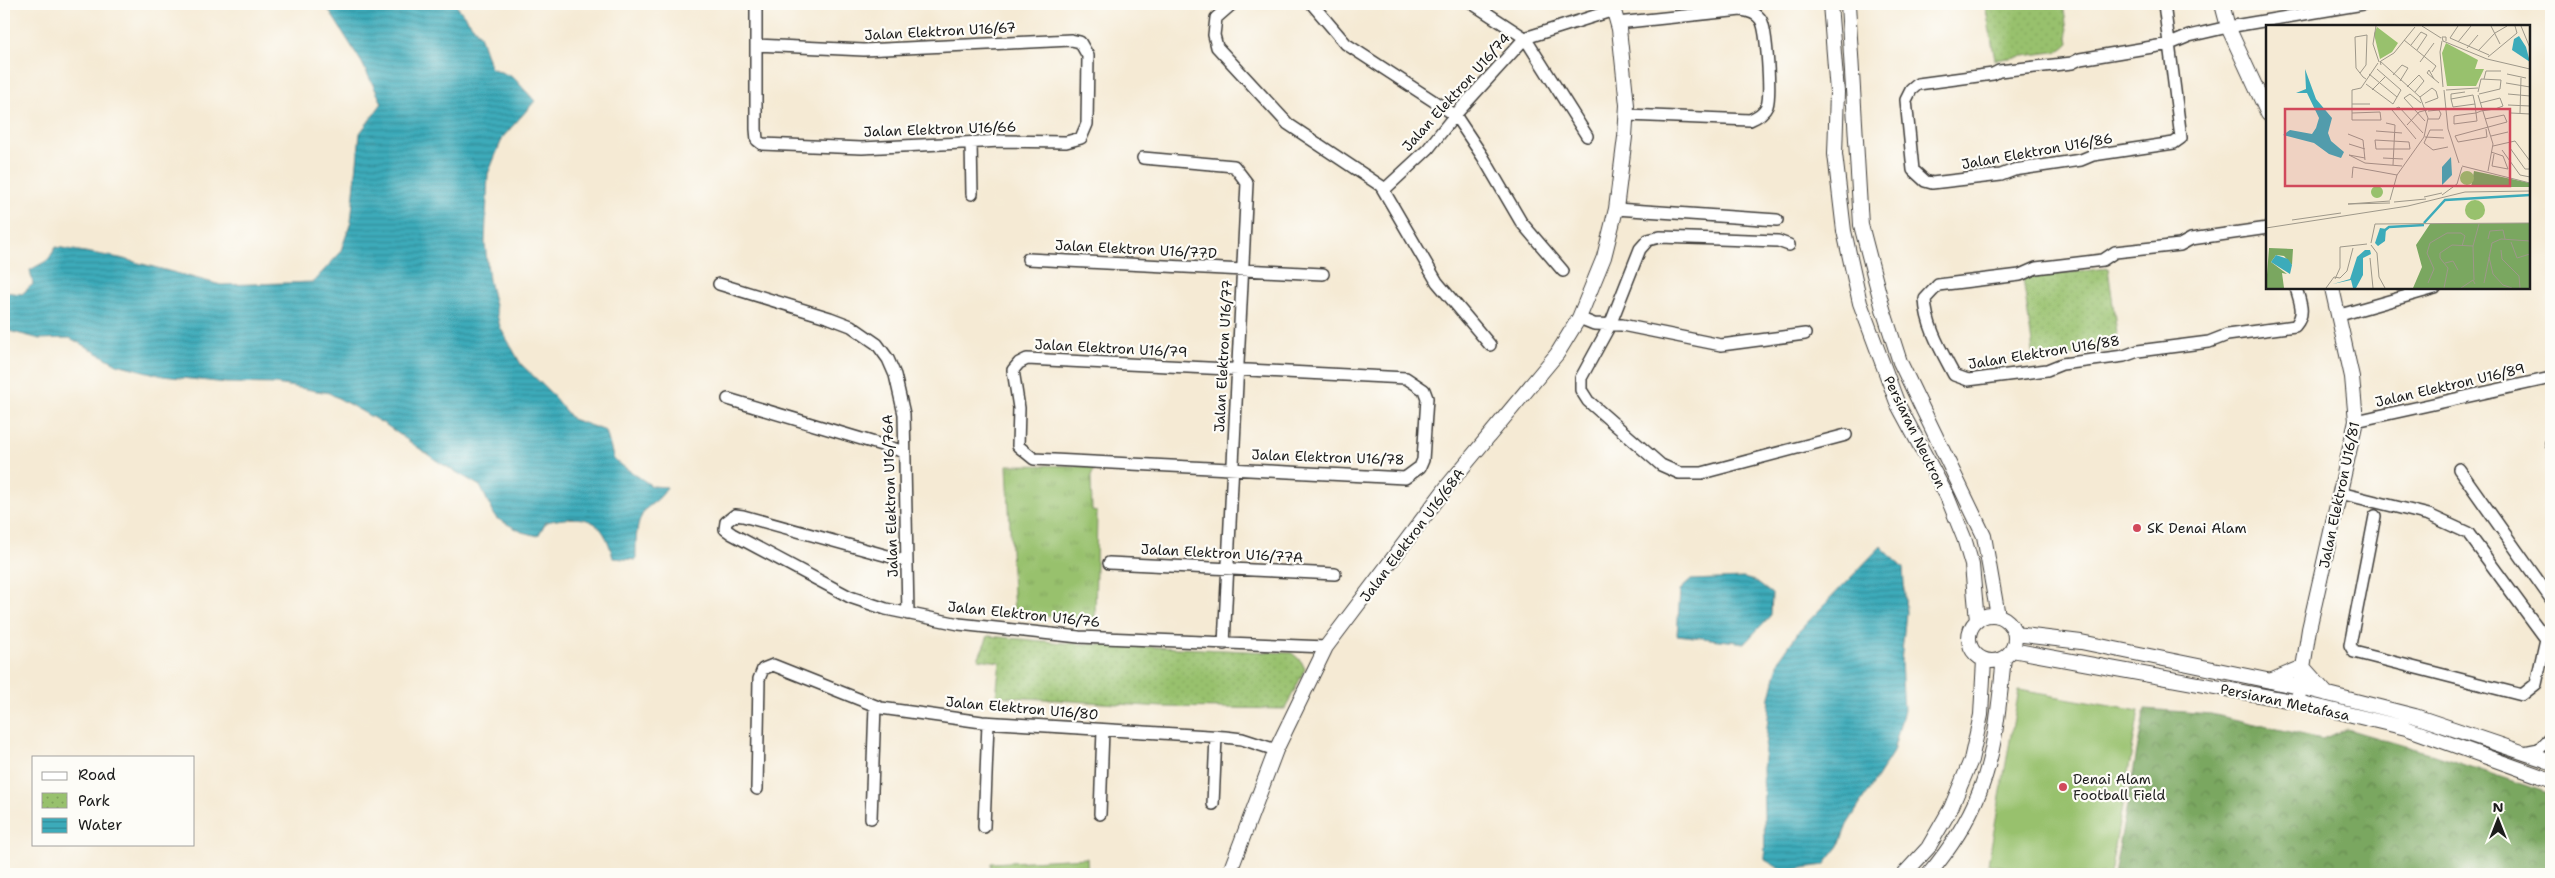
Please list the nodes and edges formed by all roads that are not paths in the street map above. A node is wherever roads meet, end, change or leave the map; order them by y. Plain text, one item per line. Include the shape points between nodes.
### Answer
1 (756, 4) edge
2 (1232, 4) edge
3 (1312, 4) edge
4 (1474, 4) edge
5 (1830, 4) edge
6 (1848, 4) edge
7 (2164, 4) edge
8 (2222, 4) edge
9 (2363, 4) edge
10 (1615, 12) edge
11 (2228, 27) junction
12 (1525, 38) junction
13 (2170, 44) junction
14 (756, 45) junction
15 (1088, 86) joint
16 (2266, 110) edge
17 (1455, 115) junction
18 (1627, 115) junction
19 (1587, 136) dead end
20 (971, 143) junction
21 (1143, 158) dead end
22 (1384, 190) junction
23 (972, 194) dead end
24 (1616, 209) junction
25 (1777, 220) dead end
26 (2266, 228) edge
27 (1789, 246) dead end
28 (1028, 259) dead end
29 (1243, 270) junction
30 (1563, 272) dead end
31 (1323, 274) dead end
32 (720, 284) dead end
33 (2296, 289) edge
34 (2332, 289) edge
35 (2431, 289) edge
36 (2340, 315) junction
37 (1579, 318) junction
38 (1610, 325) junction
39 (1805, 334) dead end
40 (1490, 345) dead end
41 (1238, 369) junction
42 (2551, 378) edge
43 (728, 399) dead end
44 (2356, 422) junction
45 (1846, 435) dead end
46 (904, 452) junction
47 (1233, 469) junction
48 (2459, 469) dead end
49 (2340, 493) junction
50 (2365, 499) junction
51 (2392, 506) junction
52 (2375, 516) junction
53 (906, 562) junction
54 (1109, 563) dead end
55 (1228, 569) junction
56 (1335, 574) dead end
57 (2547, 583) edge
58 (2551, 599) edge
59 (908, 614) junction
60 (1998, 616) junction
61 (1977, 621) junction
62 (2015, 634) junction
63 (1224, 644) junction
64 (1326, 648) junction
65 (2008, 654) junction
66 (1984, 660) junction
67 (2303, 668) junction
68 (2270, 681) junction
69 (2300, 686) junction
70 (2327, 694) junction
71 (2298, 702) junction
72 (875, 706) junction
73 (988, 723) junction
74 (1103, 730) junction
75 (1216, 737) junction
76 (2551, 737) edge
77 (1276, 750) junction
78 (2522, 752) junction
79 (2551, 762) edge
80 (2551, 780) edge
81 (757, 789) dead end
82 (1213, 804) dead end
83 (1100, 814) dead end
84 (871, 818) dead end
85 (984, 827) dead end
86 (1229, 874) edge
87 (1904, 874) edge
88 (1929, 874) edge

1 - 14 street
2 - 22 street via 1216,18 1214,35 1217,47 1288,124
3 - 17 street via 1346,44
4 - 12 street
5 - 61 street, Persiaran Neutron via 1837,92 1835,154 1844,231 1860,303 1898,405 1947,496 1964,538 1972,565
6 - 60 street, Persiaran Neutron via 1861,225 1882,309 1900,362 1984,536
7 - 13 street
8 - 11 street
9 - 11 street, Jalan Elektron U16/86
10 - 12 street, Jalan Elektron U16/74
10 - 18 street, Jalan Elektron U16/68A
10 - 18 street, Jalan Elektron U16/74 via 1749,11 1756,14 1763,24 1768,64 1768,104 1760,115 1750,120
11 - 13 street, Jalan Elektron U16/86
11 - 16 street
12 - 17 street, Jalan Elektron U16/74
12 - 19 street
13 - 13 street, Jalan Elektron U16/86 via 2181,138 2174,143 2093,155 2001,175 1932,183 1913,170 1906,100 1918,84 2072,63
14 - 15 street, Jalan Elektron U16/67 via 864,50 1071,40 1080,42 1088,56
14 - 20 street, Jalan Elektron U16/66 via 756,129 757,140 762,144 862,148
15 - 20 street, Jalan Elektron U16/66 via 1087,124 1081,138 1075,142
17 - 22 street, Jalan Elektron U16/74 via 1428,149
17 - 30 street via 1521,222
18 - 24 street, Jalan Elektron U16/68A
20 - 23 street
21 - 29 street, Jalan Elektron U16/77 via 1234,166 1242,174 1247,183
22 - 40 street via 1437,282
24 - 25 street
24 - 37 street, Jalan Elektron U16/68A via 1604,256
26 - 33 street, Jalan Elektron U16/88 via 2191,239 2180,245 2116,252 2103,260 2036,268 2020,275 1938,284 1925,299 1925,307 1954,375 1968,380 2047,370 2062,364 2295,326 2302,311
27 - 38 street via 1778,241 1660,237 1648,240 1640,249
28 - 29 street, Jalan Elektron U16/77D
29 - 31 street, Jalan Elektron U16/77D
29 - 41 street, Jalan Elektron U16/77
32 - 46 street, Jalan Elektron U16/76A via 851,326 877,344 895,375 904,414
34 - 36 street, Jalan Elektron U16/81
35 - 36 street
36 - 44 street, Jalan Elektron U16/81 via 2356,399
37 - 38 street via 1594,324
37 - 64 street, Jalan Elektron U16/68A via 1557,354 1449,484
38 - 39 street via 1622,324 1720,345
38 - 45 street via 1584,372 1580,384 1583,395 1661,465 1679,473 1702,473
41 - 47 street, Jalan Elektron U16/77
41 - 47 street, Jalan Elektron U16/78 via 1406,378 1424,390 1426,398 1424,456 1420,468 1405,478
41 - 47 street, Jalan Elektron U16/79 via 1027,359 1013,370 1019,408 1018,446 1034,459
42 - 44 street, Jalan Elektron U16/89
43 - 46 street
44 - 49 street, Jalan Elektron U16/81
46 - 53 street, Jalan Elektron U16/76A
47 - 55 street, Jalan Elektron U16/77
48 - 57 street
49 - 50 street
49 - 67 street, Jalan Elektron U16/81 via 2308,629
50 - 51 street
50 - 52 street
51 - 52 street
51 - 52 street via 2429,515 2468,533 2546,639 2536,684 2522,695 2354,652 2350,645
53 - 59 street, Jalan Elektron U16/76A
53 - 59 street, Jalan Elektron U16/76 via 743,516 735,515 726,522 725,529 732,534 850,597
54 - 55 street, Jalan Elektron U16/77A
55 - 56 street, Jalan Elektron U16/77A
55 - 63 street, Jalan Elektron U16/77
57 - 58 street
59 - 63 street, Jalan Elektron U16/76 via 983,628 1079,637
60 - 61 street via 1983,617
60 - 62 street via 2010,622
61 - 66 street via 1972,627 1970,642 1977,656
62 - 65 street
62 - 68 street, Persiaran Metafasa via 2080,642
63 - 64 street, Jalan Elektron U16/76
64 - 77 street, Jalan Elektron U16/68A
65 - 66 street via 1991,661
65 - 71 street, Persiaran Metafasa
65 - 88 street via 1980,792 1946,853
66 - 87 street via 1981,715 1971,760 1951,808 1928,848
67 - 68 street
67 - 69 street, Jalan Elektron U16/81
67 - 70 street
68 - 69 street, Persiaran Metafasa
69 - 70 street, Persiaran Metafasa
69 - 71 street, Jalan Elektron U16/81
70 - 78 street, Persiaran Metafasa via 2415,716
71 - 80 street, Persiaran Metafasa via 2406,728
72 - 73 street, Jalan Elektron U16/80
72 - 81 street, Jalan Elektron U16/80 via 773,665 762,669 759,679
72 - 84 street
73 - 74 street, Jalan Elektron U16/80
73 - 85 street
74 - 75 street, Jalan Elektron U16/80
74 - 83 street
75 - 77 street, Jalan Elektron U16/80 via 1242,739
75 - 82 street
76 - 78 street via 2539,749
77 - 86 street, Jalan Elektron U16/68A
78 - 79 street, Persiaran Metafasa

